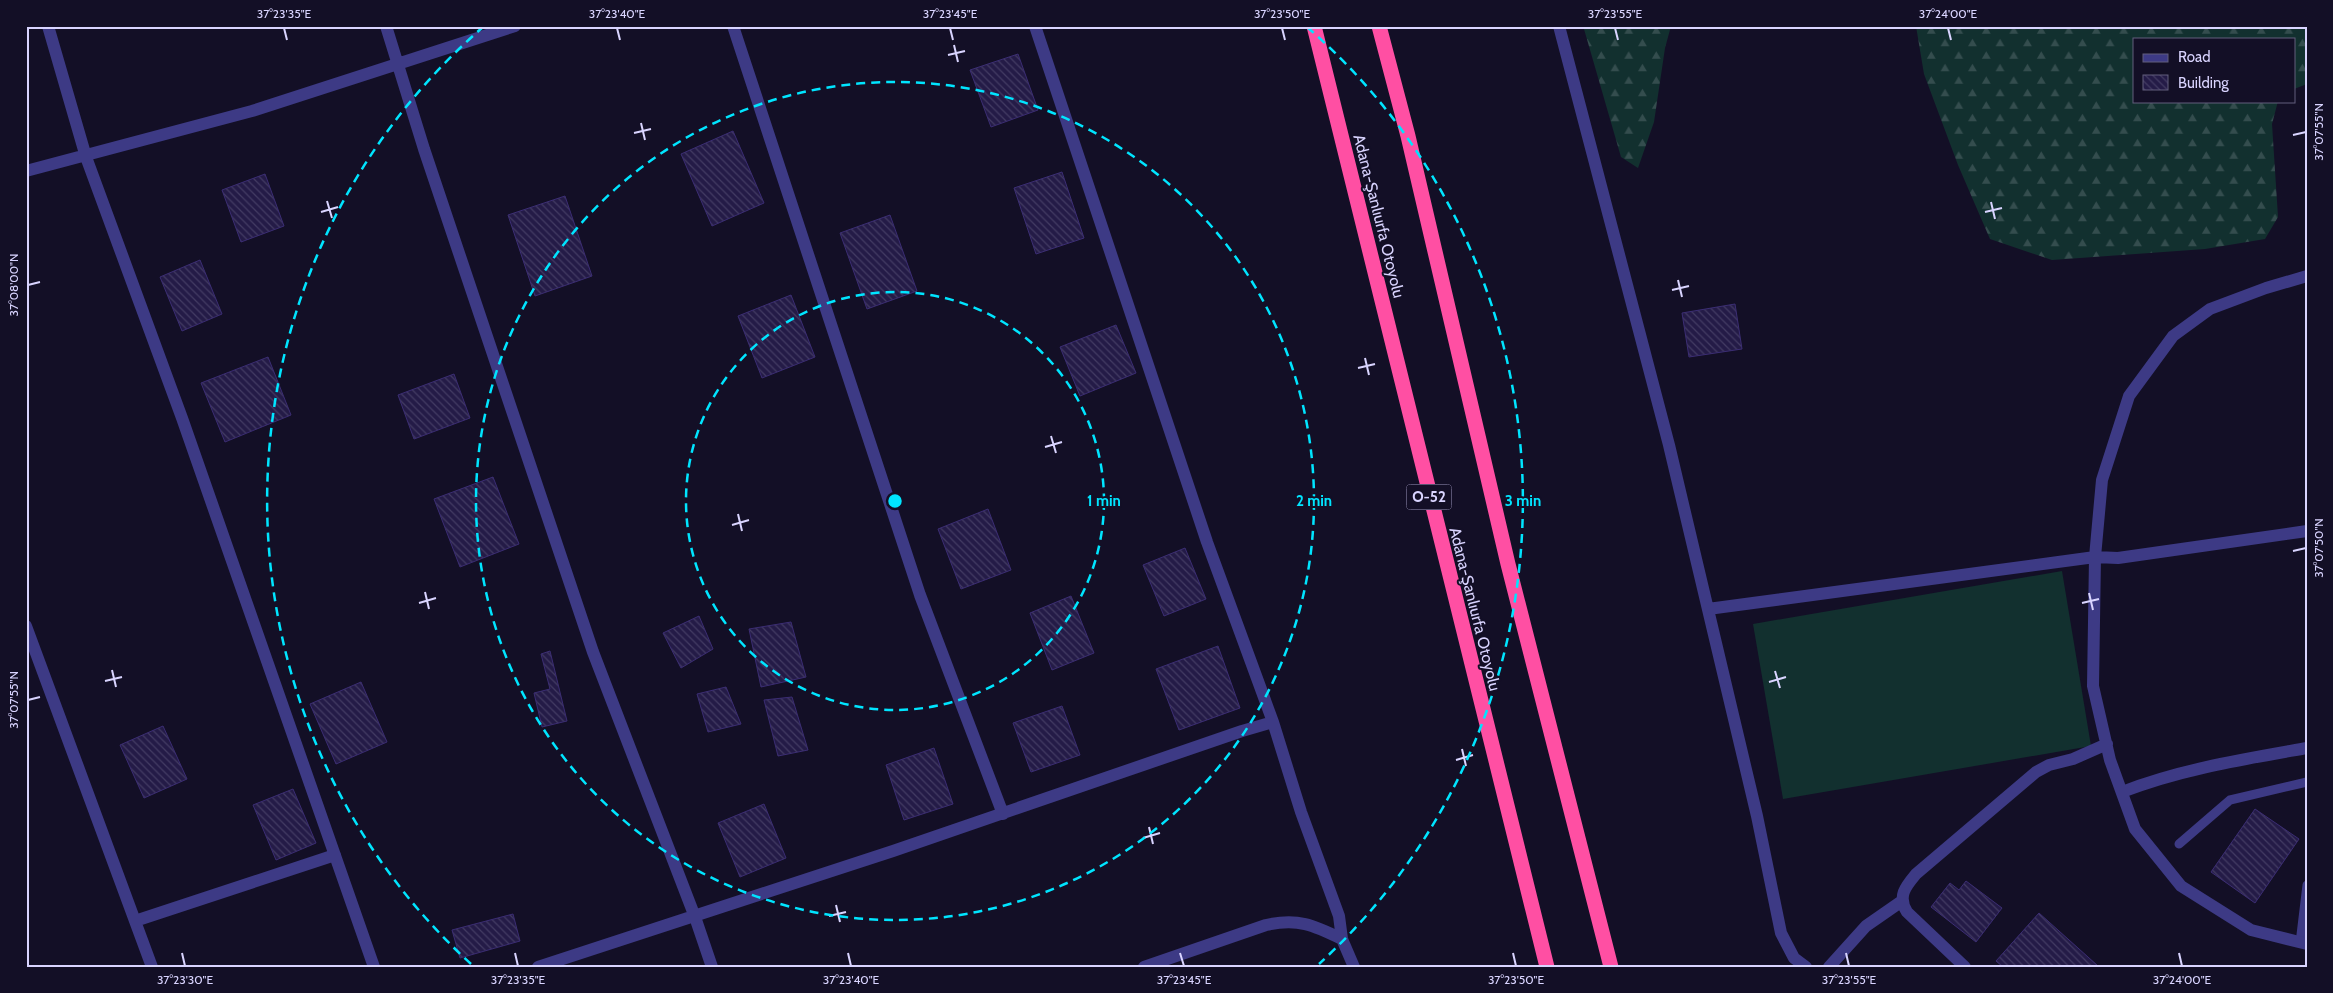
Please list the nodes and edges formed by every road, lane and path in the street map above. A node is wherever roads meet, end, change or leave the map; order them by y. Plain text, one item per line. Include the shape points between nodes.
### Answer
1 (48, 26) edge
2 (386, 26) edge
3 (515, 26) edge
4 (733, 26) edge
5 (1035, 26) edge
6 (1314, 26) edge
7 (1379, 26) edge
8 (1560, 26) edge
9 (398, 65) junction
10 (86, 157) junction
11 (26, 171) edge
12 (2307, 276) edge
13 (2307, 531) edge
14 (2094, 557) junction
15 (1708, 609) junction
16 (26, 626) edge
17 (1273, 722) junction
18 (2107, 744) junction
19 (2307, 748) edge
20 (2307, 782) edge
21 (2122, 792) junction
22 (1003, 814) junction
23 (2180, 844) dead end
24 (335, 855) junction
25 (2307, 885) edge
26 (1902, 901) junction
27 (695, 917) junction
28 (135, 921) junction
29 (1342, 939) junction
30 (2303, 943) edge
31 (152, 967) edge
32 (374, 967) edge
33 (538, 967) edge
34 (712, 967) edge
35 (1144, 967) edge
36 (1354, 967) edge
37 (1547, 967) edge
38 (1611, 967) edge
39 (1806, 967) edge
40 (1829, 967) edge
41 (1965, 967) edge

1 - 10 street
2 - 9 street
3 - 9 street
4 - 22 street via 920,595
5 - 17 street via 1207,542
6 - 37 highway, Adana-Şanlıurfa Otoyolu / O-52
7 - 38 highway via 1408,136 1508,564
8 - 15 street via 1669,445
9 - 10 street via 252,111
9 - 27 street via 593,652
10 - 11 street
10 - 24 street via 182,418
12 - 14 street via 2210,309 2173,336 2129,396 2102,480
13 - 14 street via 2118,558
14 - 15 street
14 - 18 street via 2094,686
15 - 39 street via 1781,933 1794,958
16 - 28 street
17 - 22 street
17 - 29 street via 1339,916
18 - 21 street
18 - 26 street via 2036,772 1916,874 1904,889
19 - 21 street via 2149,781
20 - 23 lane via 2230,800
21 - 30 street via 2135,829 2181,886 2251,930
22 - 27 street
24 - 28 street
24 - 32 street
25 - 30 lane
26 - 40 street via 1866,926
26 - 41 street via 1907,912
27 - 33 street
27 - 34 street
28 - 31 street
29 - 35 street via 1304,922 1282,922
29 - 36 street

